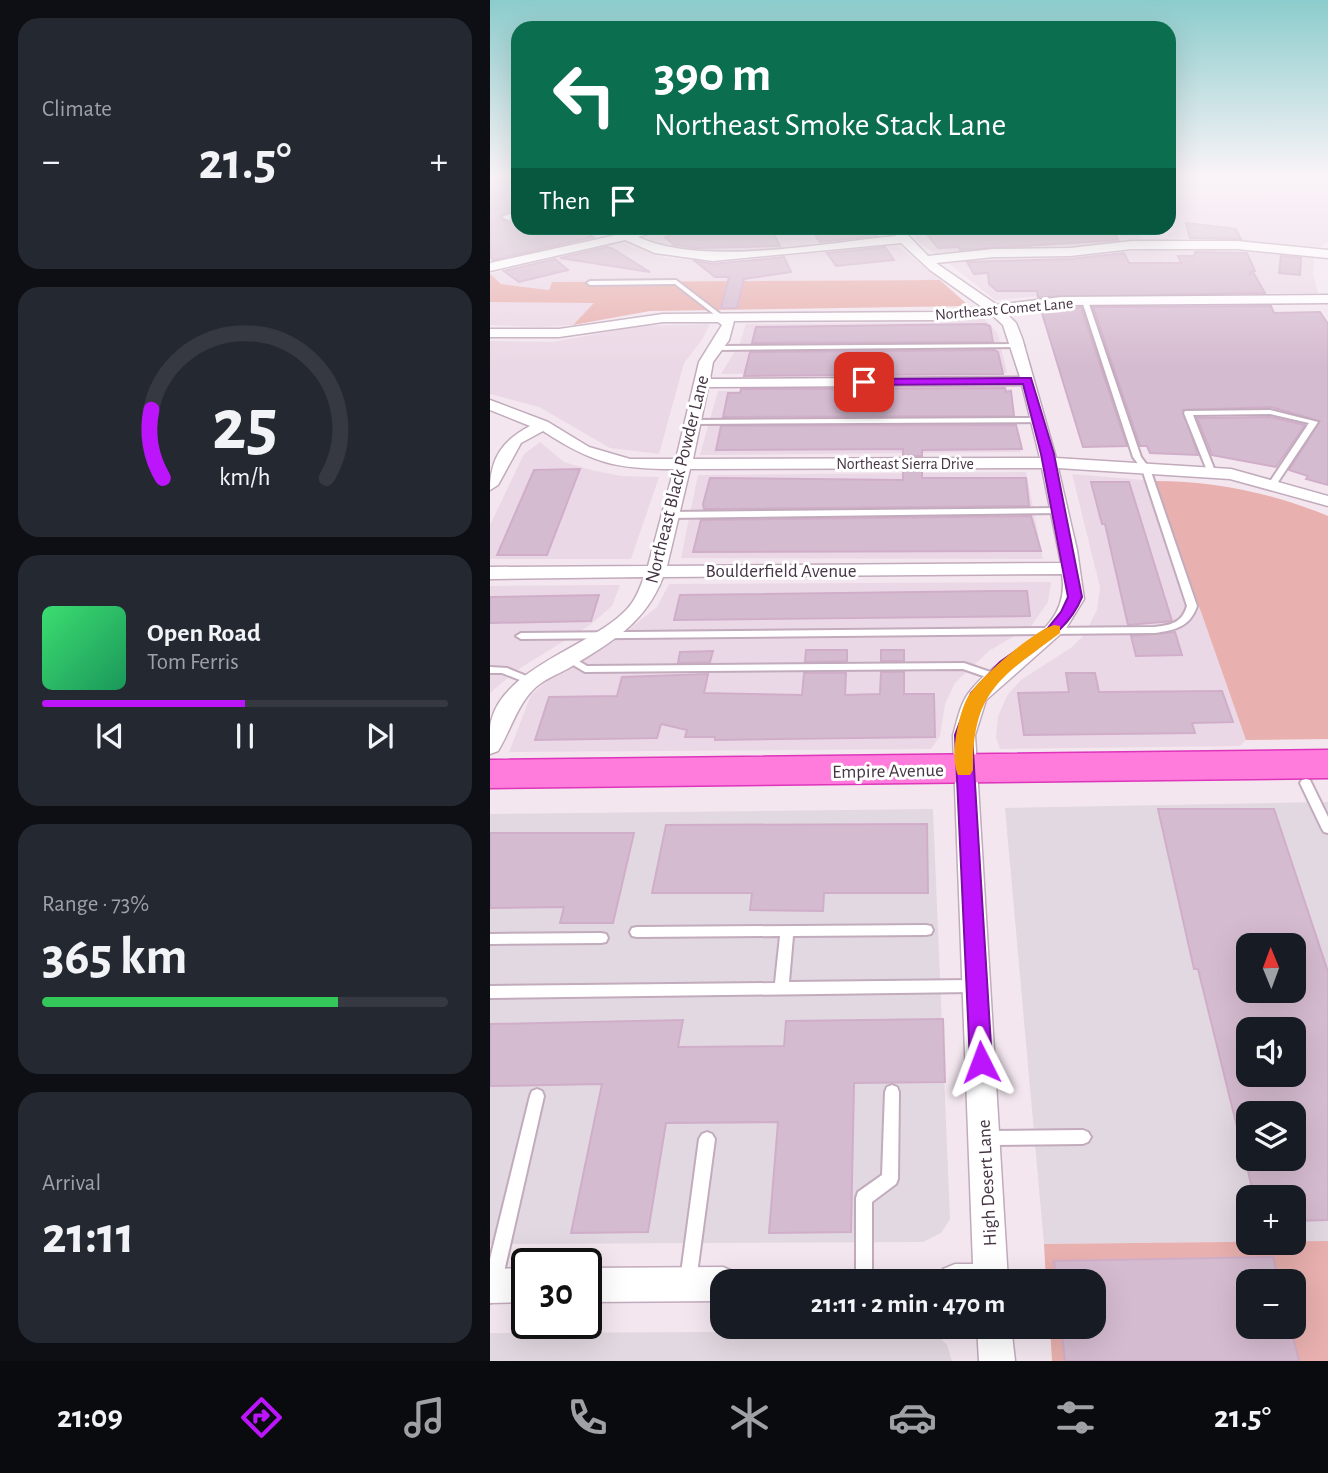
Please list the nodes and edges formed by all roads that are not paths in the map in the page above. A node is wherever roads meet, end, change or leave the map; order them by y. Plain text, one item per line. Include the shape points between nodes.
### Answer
1 (610, 240) edge
2 (633, 240) edge
3 (849, 240) edge
4 (907, 240) edge
5 (1158, 240) edge
6 (1161, 245) junction
7 (1328, 254) edge
8 (927, 260) junction
9 (490, 267) edge
10 (590, 283) dead end
11 (1328, 299) edge
12 (1085, 301) junction
13 (992, 309) junction
14 (721, 317) junction
15 (490, 333) edge
16 (1021, 346) junction
17 (716, 348) junction
18 (1027, 381) junction
19 (700, 383) junction
20 (490, 405) edge
21 (1037, 420) junction
22 (694, 422) junction
23 (543, 425) junction
24 (1049, 462) junction
25 (683, 465) junction
26 (1146, 469) junction
27 (1211, 471) junction
28 (1273, 483) junction
29 (490, 485) edge
30 (1328, 502) edge
31 (1060, 511) junction
32 (669, 515) junction
33 (1071, 568) junction
34 (656, 571) junction
35 (490, 573) edge
36 (1053, 631) junction
37 (521, 636) dead end
38 (608, 636) junction
39 (567, 657) junction
40 (490, 670) edge
41 (995, 677) junction
42 (530, 681) junction
43 (490, 746) edge
44 (490, 774) edge
45 (1321, 777) edge
46 (965, 779) junction
47 (490, 792) edge
48 (1328, 829) edge
49 (926, 930) dead end
50 (787, 931) junction
51 (637, 932) dead end
52 (601, 938) dead end
53 (490, 939) edge
54 (977, 986) junction
55 (781, 989) junction
56 (490, 992) edge
57 (892, 1092) dead end
58 (537, 1096) dead end
59 (1083, 1136) dead end
60 (984, 1138) junction
61 (707, 1139) dead end
62 (864, 1269) edge
63 (989, 1269) edge
64 (710, 1283) edge
65 (688, 1284) junction
66 (602, 1285) edge
67 (511, 1287) edge
68 (491, 1289) edge
69 (995, 1339) edge
70 (997, 1361) edge

1 - 9 street
2 - 3 street via 655,249 713,257
4 - 8 street, High Desert Lane
5 - 6 street
6 - 7 street via 1237,245
6 - 8 street
8 - 13 street, High Desert Lane
10 - 14 lane via 676,282
11 - 12 street, Northeast Comet Lane
12 - 13 street, Northeast Comet Lane
12 - 26 lane via 1137,457
13 - 14 street, Northeast Comet Lane via 941,316
13 - 16 street, High Desert Lane via 1015,330
14 - 15 street, Northeast Comet Lane via 639,319 559,333
14 - 17 street, Northeast Black Powder Lane via 729,324
16 - 17 lane
16 - 18 street, High Desert Lane
17 - 19 street, Northeast Black Powder Lane
18 - 19 street
18 - 21 street, High Desert Lane
19 - 22 street, Northeast Black Powder Lane
20 - 23 street, Northeast Sierra Drive
21 - 22 lane
21 - 24 street, High Desert Lane
22 - 25 street, Northeast Black Powder Lane
23 - 25 street, Northeast Sierra Drive via 604,458 629,464
23 - 29 street via 514,440
24 - 25 street, Northeast Sierra Drive
24 - 26 street, Northeast Sierra Drive
24 - 31 street, High Desert Lane
25 - 32 street, Northeast Black Powder Lane
26 - 27 street, Northeast Sierra Drive
26 - 36 lane via 1192,606 1189,618 1179,626 1155,630
27 - 28 street, Northeast Sierra Drive
27 - 28 lane via 1188,412 1270,412 1314,422
28 - 30 street, Northeast Sierra Drive
31 - 32 lane
31 - 33 street, High Desert Lane
32 - 34 street, Northeast Black Powder Lane
33 - 34 street, Boulderfield Avenue
33 - 36 street, High Desert Lane via 1075,597
34 - 35 street, Boulderfield Avenue
34 - 38 street, Northeast Black Powder Lane via 645,599
36 - 38 lane
36 - 41 street, High Desert Lane
37 - 38 lane
38 - 39 street, Northeast Black Powder Lane
39 - 41 lane via 585,669 964,666
39 - 42 street, Northeast Black Powder Lane
40 - 42 lane
41 - 46 street, High Desert Lane via 976,696 964,735
42 - 43 street, Northeast Black Powder Lane via 514,698
44 - 46 highway, Empire Avenue
45 - 46 highway, Empire Avenue
45 - 48 lane
46 - 47 highway, Empire Avenue
46 - 54 street, High Desert Lane
49 - 50 lane
50 - 51 lane
50 - 55 lane
52 - 53 lane
54 - 55 lane
54 - 60 street, High Desert Lane
55 - 56 lane
57 - 62 lane via 890,1179 864,1198
58 - 68 lane
59 - 60 lane
60 - 63 street, High Desert Lane
61 - 65 lane
64 - 65 street
65 - 66 street
67 - 68 street
69 - 70 street

